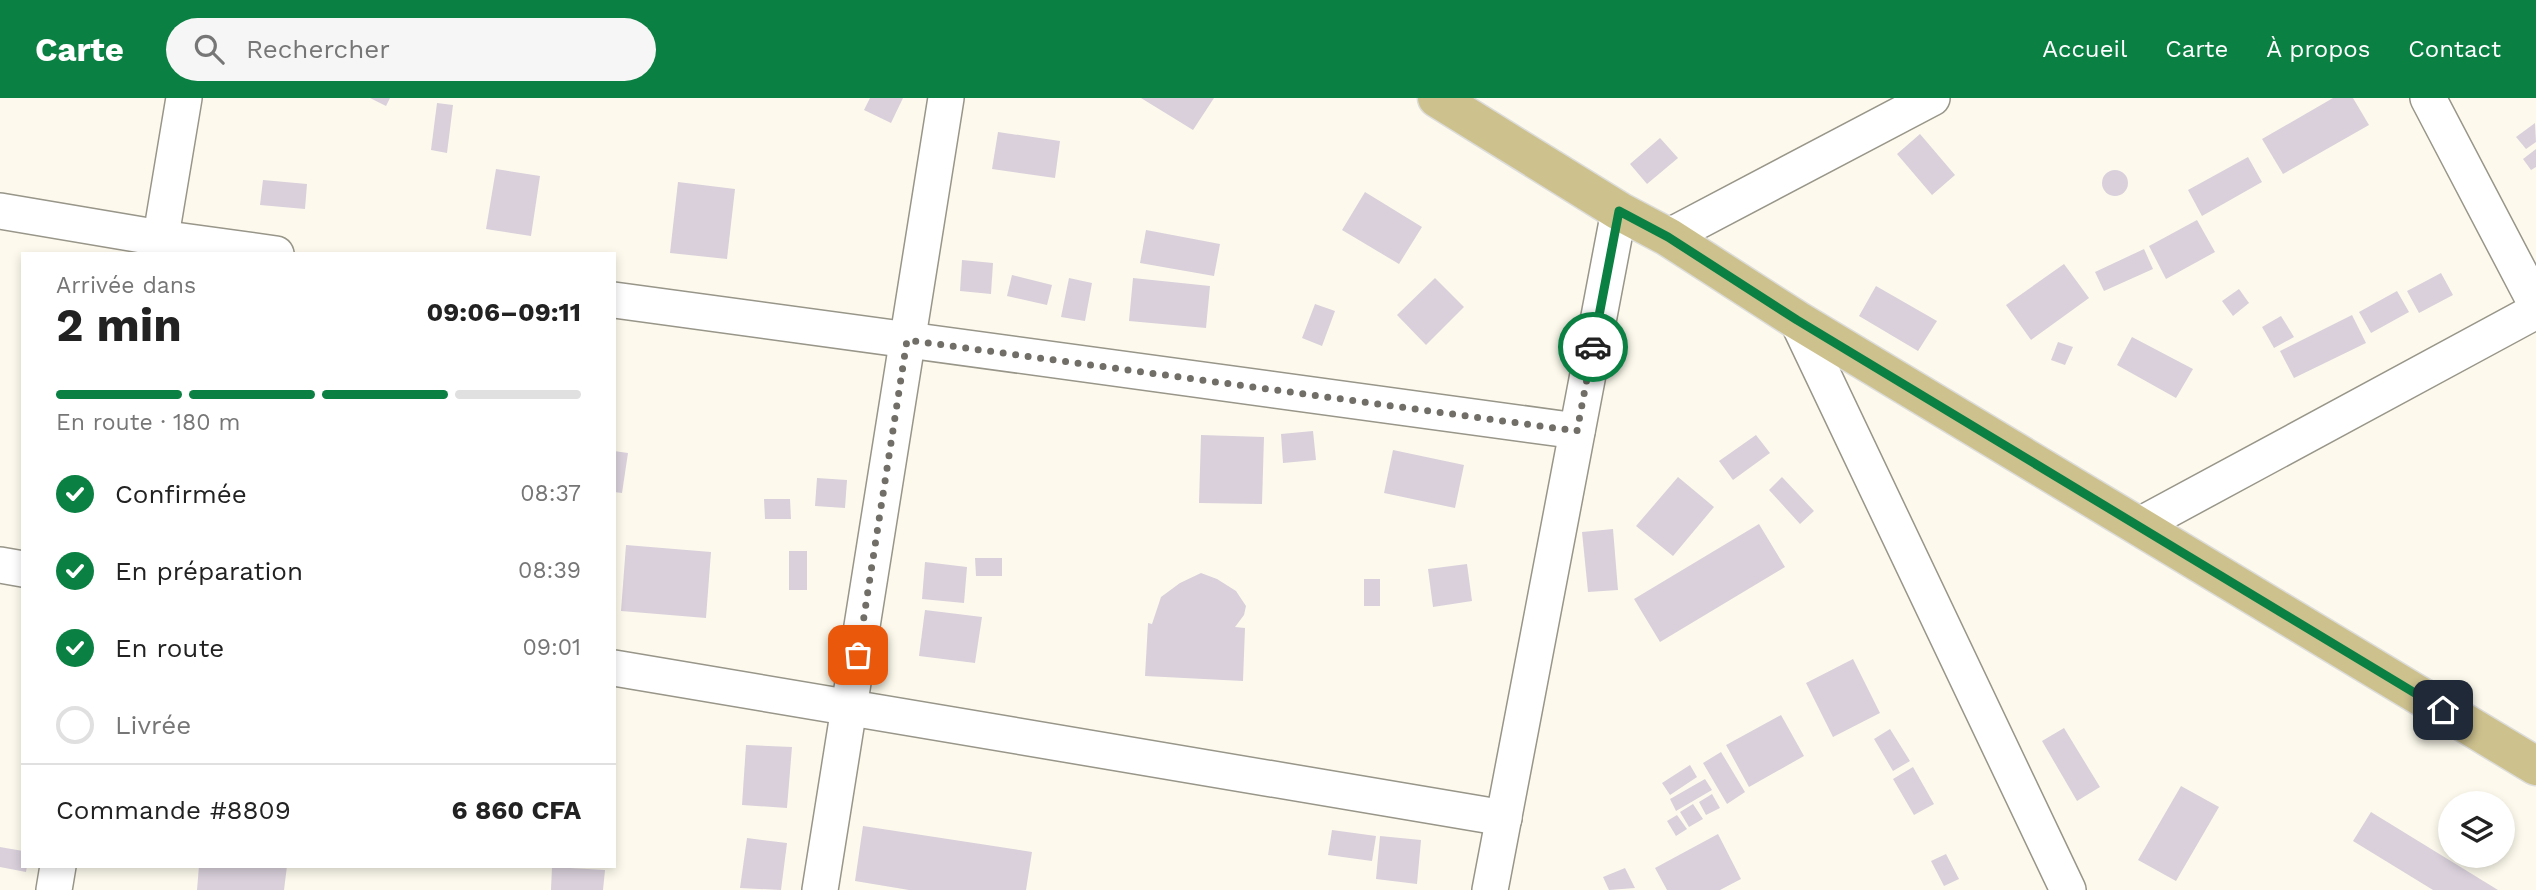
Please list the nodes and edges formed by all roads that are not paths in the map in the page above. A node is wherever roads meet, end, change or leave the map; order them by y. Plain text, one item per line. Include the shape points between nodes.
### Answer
1 (184, 98) edge
2 (946, 98) edge
3 (1437, 98) edge
4 (1932, 98) edge
5 (2428, 98) edge
6 (0, 211) edge
7 (1619, 211) junction
8 (1668, 237) junction
9 (159, 246) edge
10 (247, 252) edge
11 (616, 300) edge
12 (2536, 304) edge
13 (2536, 311) edge
14 (1797, 320) junction
15 (907, 340) junction
16 (1577, 431) junction
17 (2140, 525) junction
18 (0, 565) edge
19 (21, 569) edge
20 (616, 668) edge
21 (849, 708) junction
22 (2536, 766) edge
23 (1504, 818) junction
24 (58, 868) edge
25 (54, 890) edge
26 (820, 890) edge
27 (1490, 890) edge
28 (2067, 890) edge

1 - 9 street
2 - 15 street
3 - 7 main road
4 - 8 street
5 - 12 street
6 - 9 street
7 - 8 main road
7 - 16 street
8 - 14 main road
9 - 10 street
11 - 15 street
13 - 17 street
14 - 17 main road
14 - 28 street
15 - 16 street
15 - 21 street
16 - 23 street
17 - 22 main road
18 - 19 street
20 - 21 street
21 - 23 street
21 - 26 street
23 - 27 street
24 - 25 street

